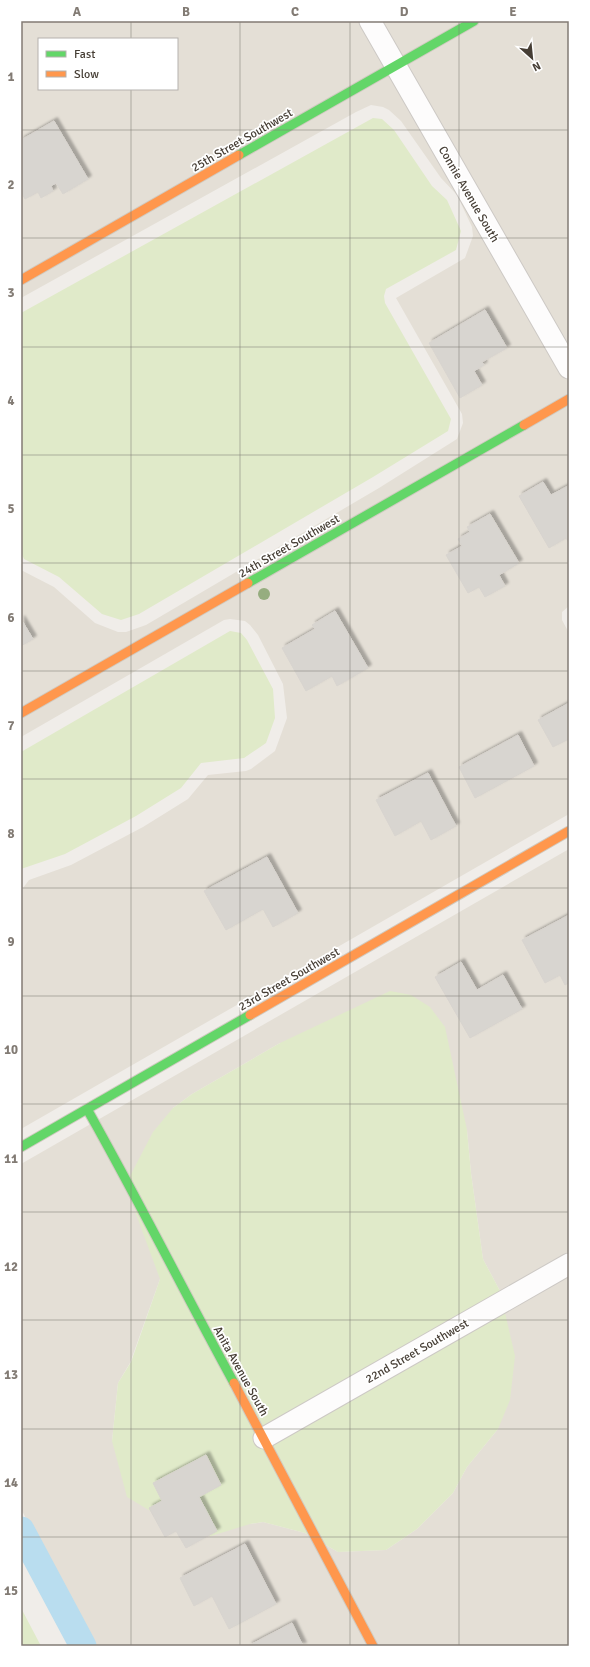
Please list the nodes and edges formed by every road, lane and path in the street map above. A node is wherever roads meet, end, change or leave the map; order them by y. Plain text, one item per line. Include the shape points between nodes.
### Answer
1 (370, 21) edge
2 (474, 21) edge
3 (396, 66) junction
4 (21, 280) edge
5 (569, 368) edge
6 (569, 399) edge
7 (21, 713) edge
8 (569, 831) edge
9 (87, 1109) junction
10 (21, 1147) edge
11 (569, 1264) edge
12 (264, 1438) junction
13 (373, 1646) edge

1 - 3 street, Connie Avenue South
2 - 3 street, 25th Street Southwest
3 - 4 street, 25th Street Southwest
3 - 5 street, Connie Avenue South
6 - 7 street, 24th Street Southwest
8 - 9 street, 23rd Street Southwest
9 - 10 street, 23rd Street Southwest
9 - 12 street, Anita Avenue South
11 - 12 street, 22nd Street Southwest
12 - 13 street, Anita Avenue South

